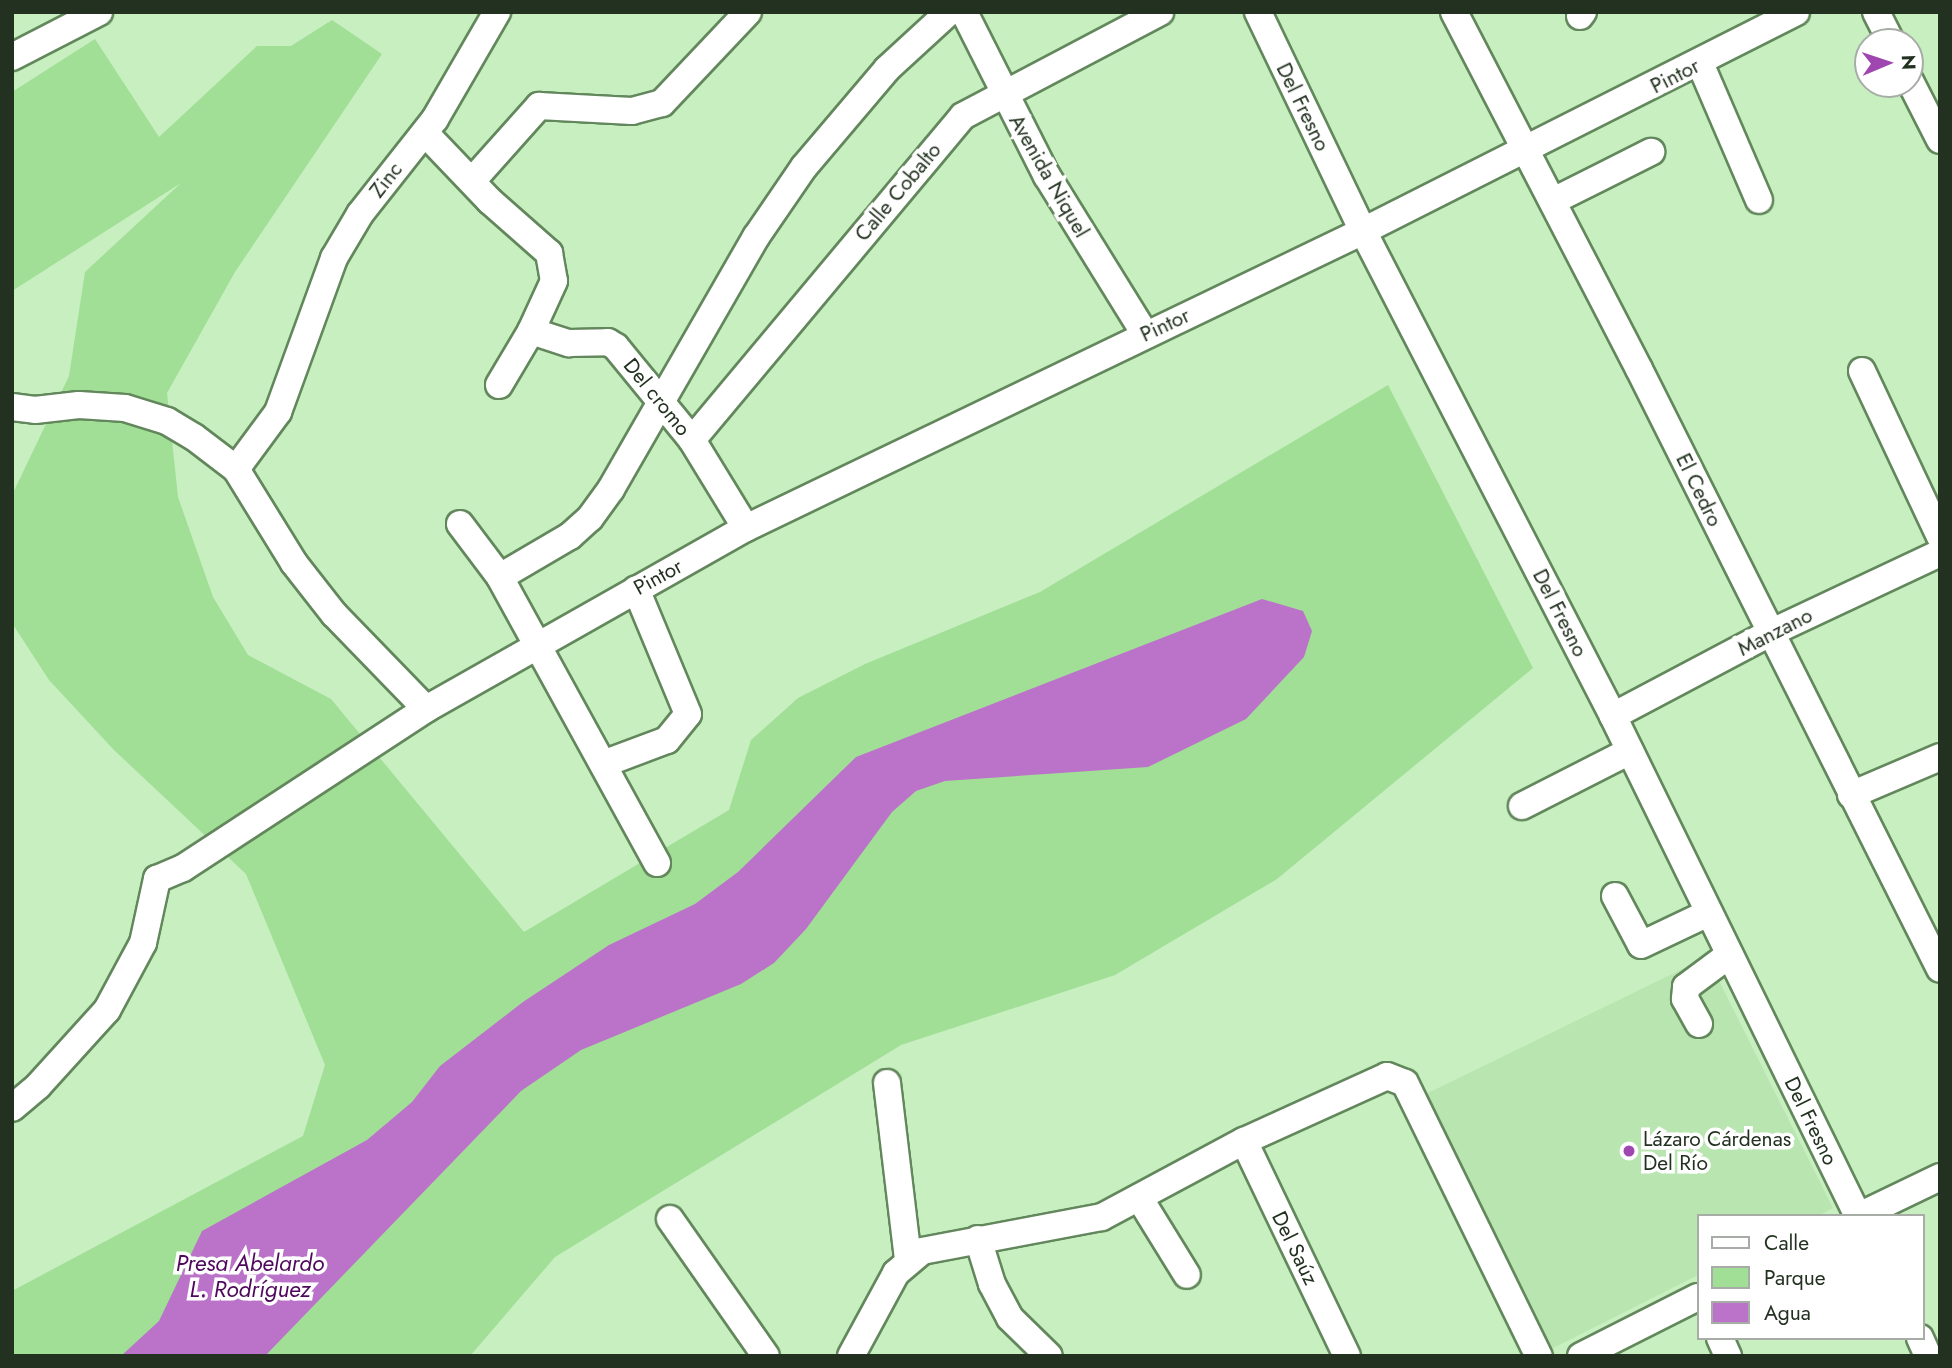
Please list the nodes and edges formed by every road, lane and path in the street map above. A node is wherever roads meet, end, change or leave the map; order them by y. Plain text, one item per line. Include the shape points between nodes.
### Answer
1 (99, 12) edge
2 (748, 12) edge
3 (949, 12) edge
4 (964, 12) edge
5 (1160, 12) edge
6 (1258, 12) edge
7 (1454, 12) edge
8 (1796, 12) edge
9 (1876, 12) edge
10 (494, 13) edge
11 (1884, 28) edge
12 (12, 57) edge
13 (1700, 63) junction
14 (1003, 93) junction
15 (1918, 98) edge
16 (425, 133) junction
17 (1940, 141) edge
18 (1527, 151) junction
19 (1651, 152) dead end
20 (472, 181) junction
21 (1759, 200) dead end
22 (1553, 201) junction
23 (1363, 231) junction
24 (531, 331) junction
25 (1145, 334) junction
26 (1862, 371) dead end
27 (499, 385) dead end
28 (661, 398) junction
29 (12, 407) edge
30 (692, 440) junction
31 (236, 469) junction
32 (460, 524) dead end
33 (746, 528) junction
34 (1940, 537) edge
35 (1940, 553) edge
36 (500, 577) junction
37 (636, 589) junction
38 (1770, 633) junction
39 (540, 647) junction
40 (426, 709) junction
41 (1613, 716) junction
42 (1630, 751) junction
43 (1940, 757) edge
44 (603, 764) junction
45 (1851, 795) junction
46 (1522, 806) dead end
47 (657, 863) dead end
48 (1615, 896) dead end
49 (1708, 913) junction
50 (1729, 955) junction
51 (1940, 969) edge
52 (1699, 1024) dead end
53 (887, 1083) dead end
54 (12, 1108) edge
55 (1244, 1140) junction
56 (1940, 1177) edge
57 (1140, 1199) junction
58 (1857, 1214) edge
59 (1862, 1214) edge
60 (670, 1219) dead end
61 (978, 1239) junction
62 (908, 1260) junction
63 (1187, 1275) dead end
64 (1696, 1298) edge
65 (1721, 1340) edge
66 (1921, 1340) edge
67 (856, 1354) edge
68 (766, 1356) edge
69 (1049, 1356) edge
70 (1347, 1356) edge
71 (1539, 1356) edge
72 (1581, 1356) edge
73 (1728, 1356) edge
74 (1928, 1356) edge

1 - 12 street
2 - 20 street via 662,103 632,111 539,106
3 - 28 street via 887,69 804,167 756,237
4 - 14 street, Avenida Niquel
5 - 14 street, Calle Cobalto
6 - 23 street, Del Fresno
7 - 18 street, El Cedro
8 - 13 street, Pintor
9 - 11 street
10 - 16 street, Zinc via 465,71
13 - 18 street, Pintor
13 - 21 street
14 - 25 street, Avenida Niquel via 1047,176
14 - 30 street, Calle Cobalto via 951,127
15 - 17 street
16 - 20 street
16 - 31 street, Zinc via 360,214 334,258 278,412
18 - 22 street, El Cedro
18 - 23 street, Pintor
19 - 22 street
20 - 24 street via 549,253 554,281
22 - 38 street, El Cedro
23 - 25 street, Pintor
23 - 41 street, Del Fresno
24 - 27 street
24 - 28 street, Del cromo via 569,343 608,342
25 - 33 street, Pintor
26 - 34 street
28 - 30 street, Del cromo
28 - 36 street via 611,489 581,527
29 - 31 street via 36,410 103,405 147,413 194,437
30 - 33 street, Del cromo
31 - 40 street via 294,563 334,614
32 - 36 street
33 - 37 street, Pintor
35 - 38 street, Manzano
36 - 39 street
37 - 39 street, Pintor
37 - 44 street via 688,714 667,740
38 - 41 street, Manzano
38 - 45 street, El Cedro
39 - 40 street, Pintor
39 - 44 street
40 - 54 street, Pintor via 183,867 157,879 143,943 107,1010
41 - 42 street, Del Fresno
42 - 46 street
42 - 49 street, Del Fresno
43 - 45 street
44 - 47 street
45 - 51 street, El Cedro
48 - 49 street via 1641,945
49 - 50 street, Del Fresno
50 - 52 street via 1686,987 1685,999
50 - 58 street, Del Fresno
53 - 62 street
55 - 57 street
55 - 70 street, Del Saúz
55 - 71 street via 1375,1080 1397,1077 1405,1083
56 - 59 street
57 - 61 street via 1092,1220
57 - 63 street
60 - 68 street
61 - 62 street via 922,1251
61 - 69 street via 1000,1301 1019,1330
62 - 67 street
64 - 72 street
65 - 73 street
66 - 74 street

